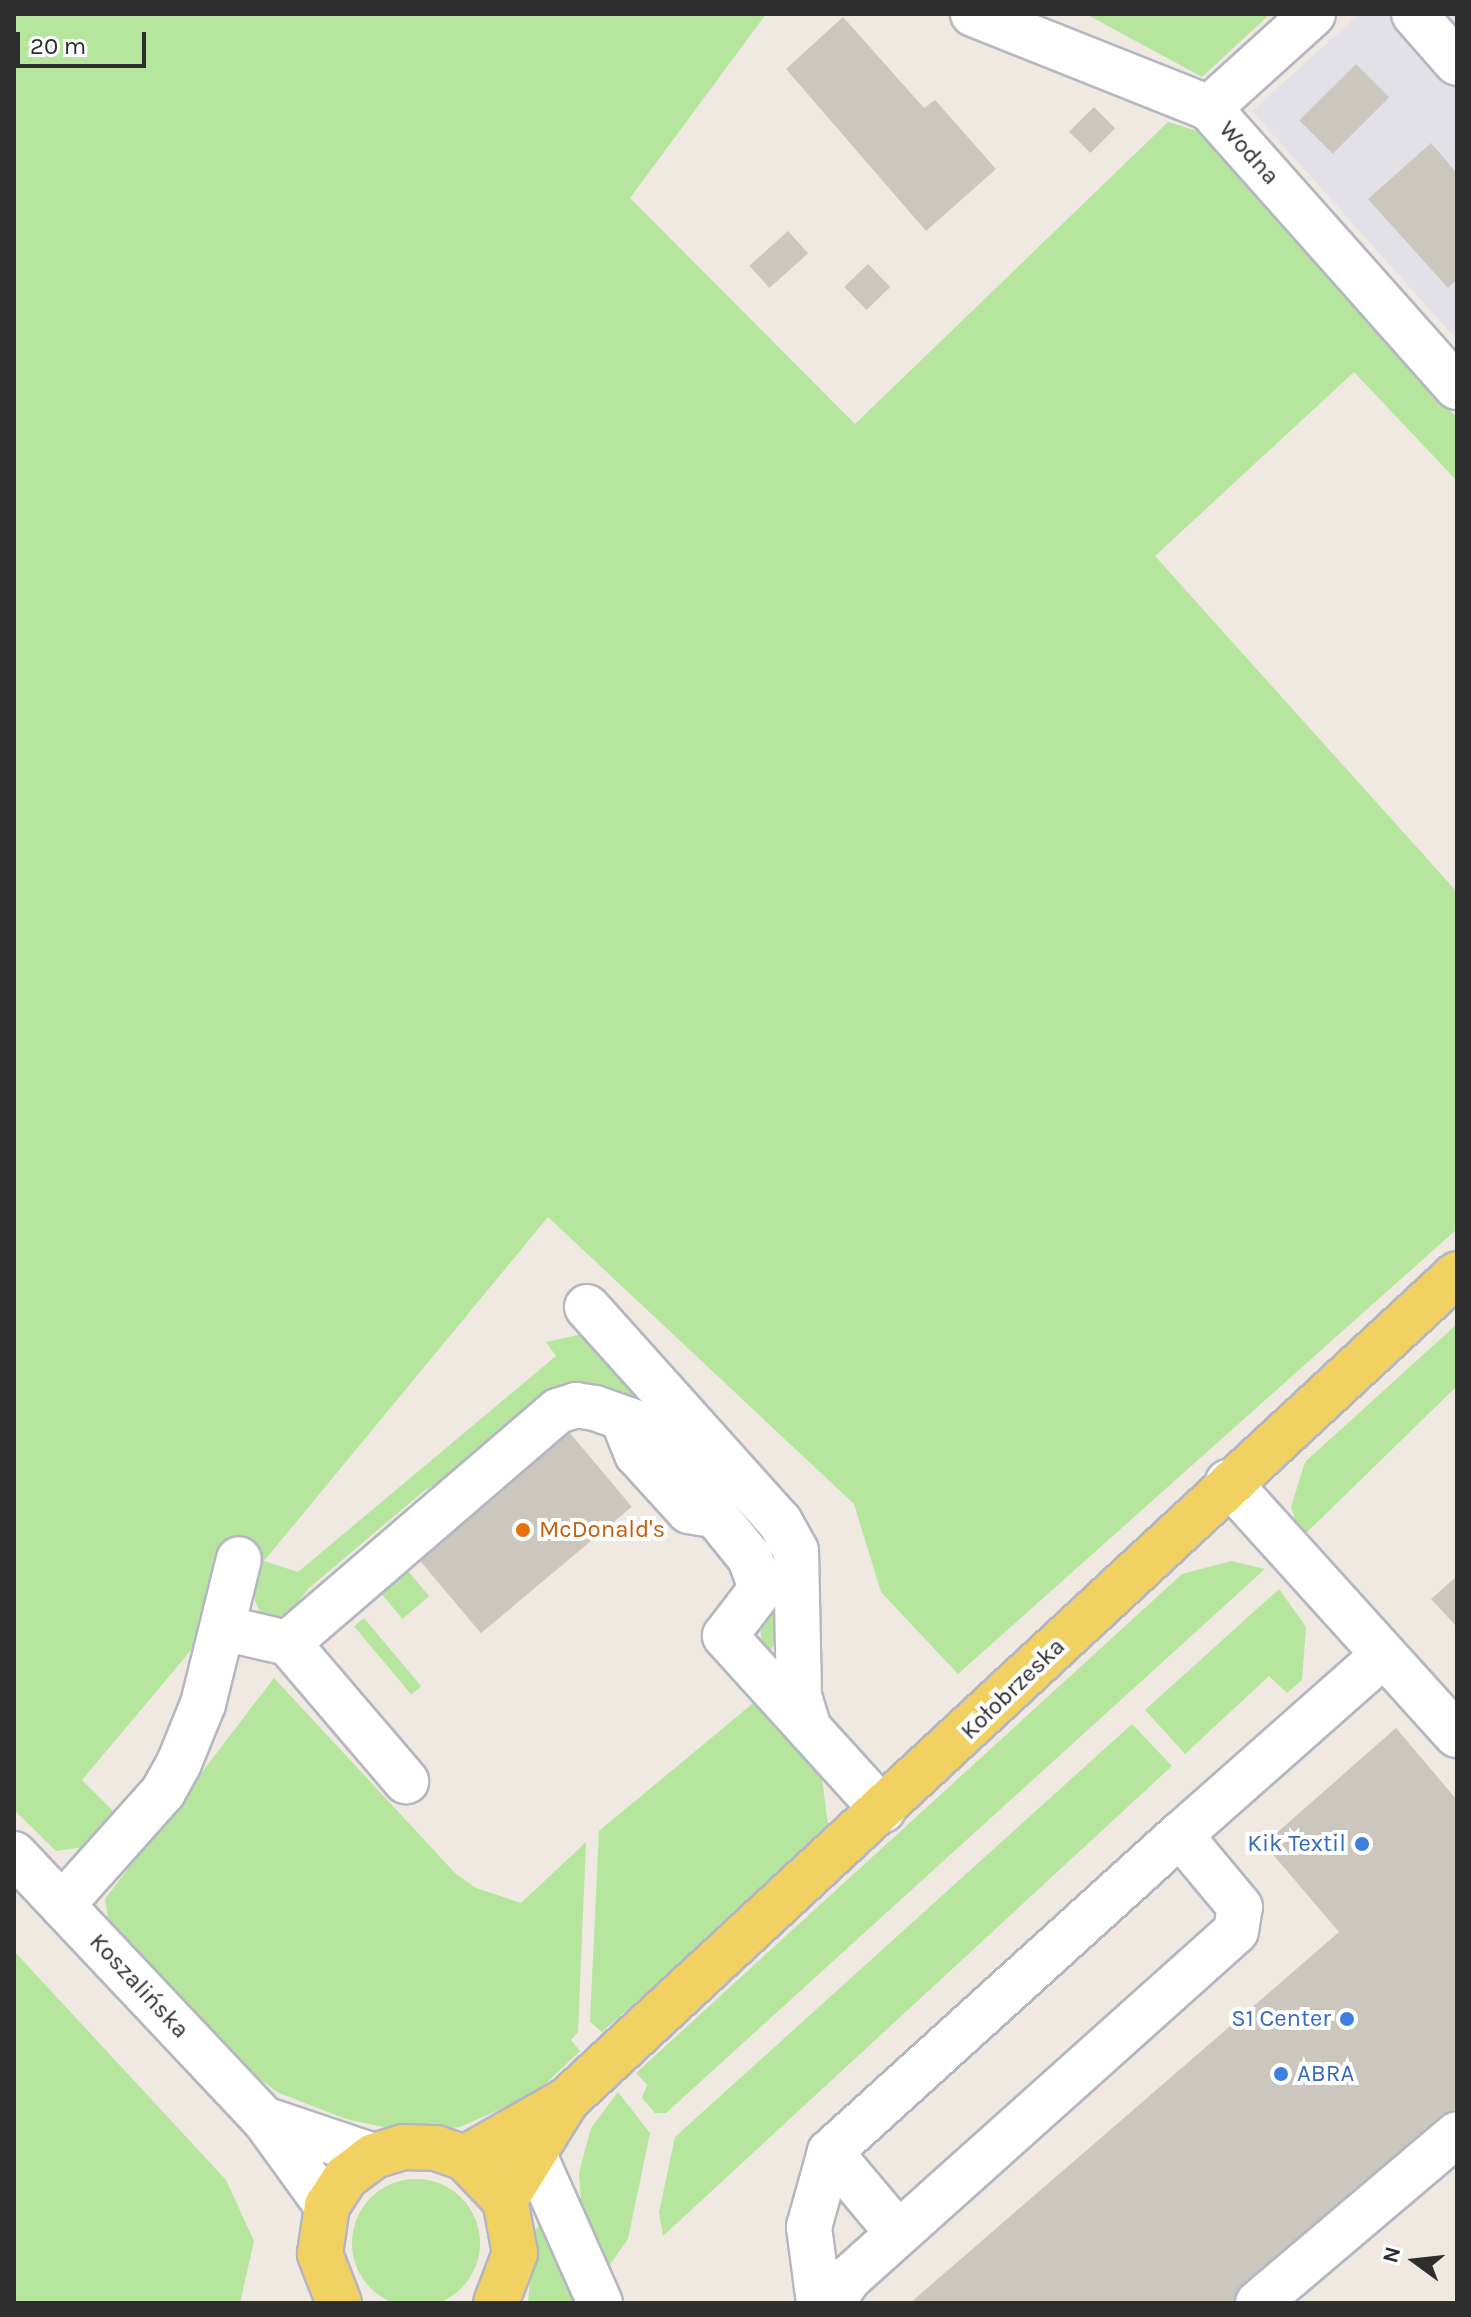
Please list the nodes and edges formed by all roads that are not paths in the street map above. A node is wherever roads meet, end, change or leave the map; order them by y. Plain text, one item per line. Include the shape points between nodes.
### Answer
1 (973, 14) edge
2 (1313, 14) edge
3 (1414, 14) edge
4 (1457, 63) edge
5 (1209, 108) junction
6 (1457, 387) edge
7 (1457, 1274) edge
8 (587, 1307) dead end
9 (1228, 1482) junction
10 (239, 1559) dead end
11 (223, 1628) junction
12 (288, 1643) junction
13 (1381, 1657) junction
14 (809, 1728) junction
15 (1457, 1735) edge
16 (406, 1781) dead end
17 (883, 1810) junction
18 (1180, 1835) junction
19 (14, 1854) edge
20 (62, 1905) junction
21 (567, 2100) junction
22 (264, 2119) junction
23 (1457, 2134) edge
24 (830, 2152) junction
25 (374, 2156) junction
26 (535, 2157) junction
27 (465, 2158) junction
28 (505, 2200) junction
29 (327, 2206) junction
30 (898, 2233) junction
31 (323, 2294) edge
32 (496, 2303) edge
33 (600, 2303) edge
34 (819, 2303) edge
35 (831, 2303) edge
36 (1258, 2303) edge

1 - 5 street, Wodna
2 - 5 street
3 - 4 street
5 - 6 street, Wodna
7 - 9 main road, Kołobrzeska
8 - 14 street via 780,1522 796,1551 799,1696
9 - 13 street
9 - 17 main road, Kołobrzeska
10 - 11 street
11 - 12 street
11 - 20 street via 203,1704 163,1792
12 - 14 street via 558,1411 585,1406 660,1431 711,1485 716,1516 750,1558 761,1589 725,1636
12 - 16 street
13 - 15 street
13 - 18 street
14 - 17 street
17 - 21 main road, Kołobrzeska
18 - 24 street
18 - 30 street via 1240,1907 1236,1931
19 - 20 street, Koszalińska
20 - 22 street, Koszalińska
21 - 26 main road, Kołobrzeska
21 - 27 main road, Kołobrzeska
22 - 25 street, Koszalińska
22 - 29 street, Koszalińska
23 - 36 street
24 - 30 street
24 - 34 street via 809,2227
25 - 27 main road via 436,2148
25 - 29 main road via 346,2177
26 - 28 main road, Kołobrzeska
26 - 33 street
27 - 28 main road
28 - 32 main road via 515,2253
29 - 31 main road via 320,2230
30 - 35 street via 839,2287

